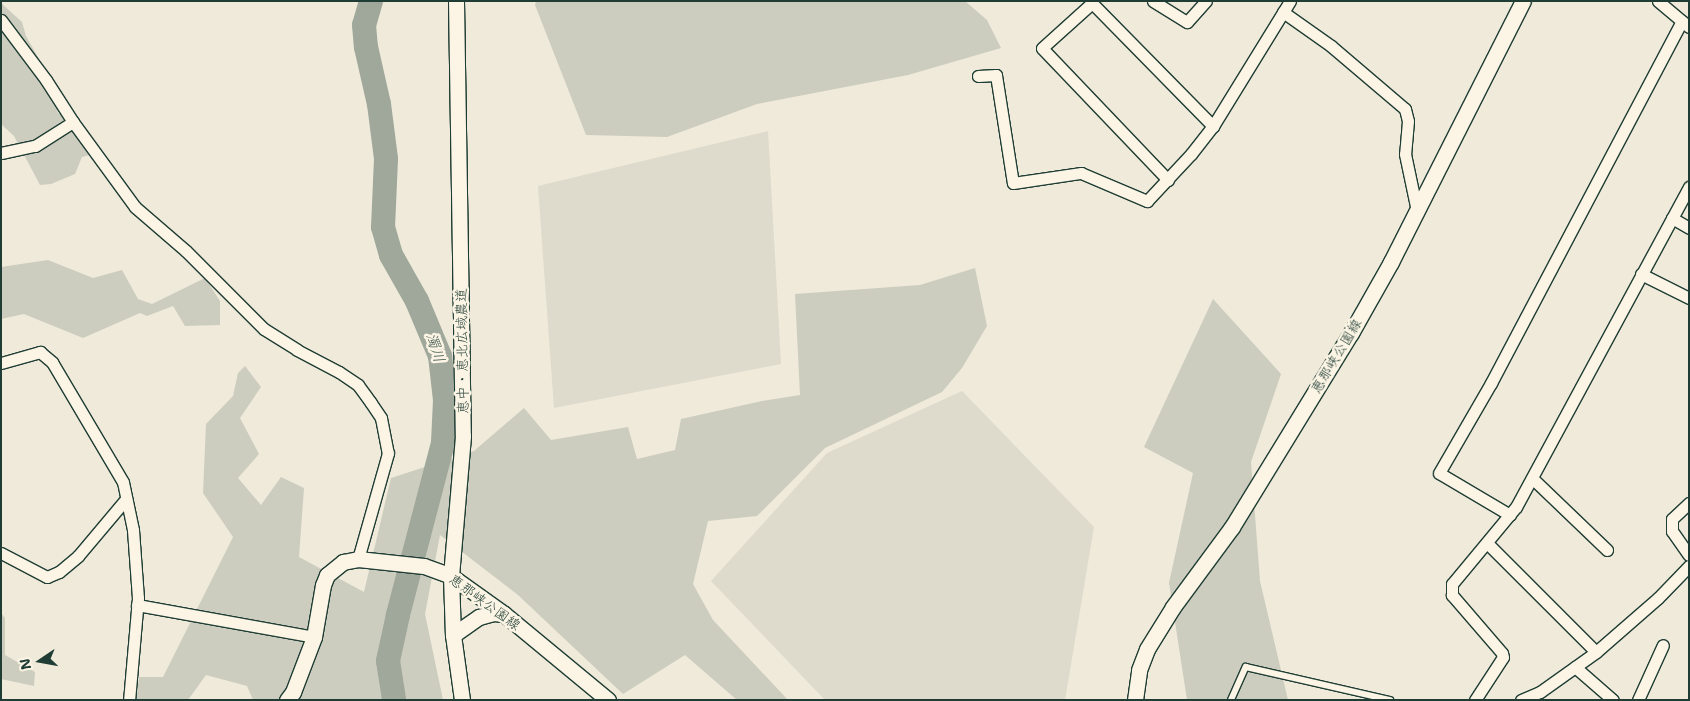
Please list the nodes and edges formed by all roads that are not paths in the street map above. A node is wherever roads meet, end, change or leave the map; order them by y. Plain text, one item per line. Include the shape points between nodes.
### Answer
1 (456, 1) edge
2 (1153, 1) edge
3 (1206, 1) edge
4 (1523, 1) edge
5 (1658, 1) edge
6 (1285, 5) edge
7 (1, 20) edge
8 (1685, 24) edge
9 (978, 76) dead end
10 (73, 122) junction
11 (1213, 126) junction
12 (1, 153) edge
13 (1168, 180) junction
14 (1689, 187) edge
15 (1417, 211) junction
16 (1672, 218) junction
17 (1689, 228) edge
18 (1641, 274) junction
19 (1689, 298) edge
20 (1, 363) edge
21 (1532, 478) junction
22 (126, 498) junction
23 (1689, 503) edge
24 (1510, 515) junction
25 (1487, 543) junction
26 (1607, 550) dead end
27 (1689, 554) edge
28 (3, 557) edge
29 (358, 559) junction
30 (1689, 566) edge
31 (451, 576) junction
32 (137, 606) junction
33 (504, 614) junction
34 (453, 635) junction
35 (314, 637) junction
36 (1663, 645) dead end
37 (1596, 652) junction
38 (1575, 667) junction
39 (129, 700) edge
40 (287, 700) edge
41 (462, 700) edge
42 (608, 700) edge
43 (1135, 700) edge
44 (1231, 700) edge
45 (1390, 700) edge
46 (1476, 700) edge
47 (1521, 700) edge
48 (1613, 700) edge
49 (1638, 700) edge

1 - 31 main road, 恵中・恵北広域農道 via 463,436
2 - 3 street via 1186,22
4 - 15 main road, 恵那峡公園線
5 - 8 street
6 - 11 street
6 - 15 street via 1405,109 1408,120 1405,154
7 - 10 street
8 - 24 street via 1491,383 1439,472
9 - 13 street via 996,75 1014,183 1081,172 1147,201
10 - 12 street via 35,146
10 - 29 street via 135,207 186,251 264,329 339,372 358,385 371,402 381,418 388,453
11 - 13 street
11 - 13 street via 1092,3 1042,48
14 - 16 street
15 - 43 main road, 恵那峡公園線 via 1387,270 1232,527 1173,607 1147,650 1139,670
16 - 17 street
16 - 18 street
18 - 19 street
18 - 21 street
20 - 22 street via 40,352 52,362 123,482
21 - 24 street
21 - 26 street
22 - 28 street via 78,556 59,572 47,577
22 - 32 street via 133,530
23 - 27 street via 1672,519 1672,531
24 - 25 street
25 - 37 street
25 - 46 street via 1451,587 1452,595 1502,653 1503,661
29 - 31 main road, 恵那峡公園線 via 424,566
29 - 35 main road, 恵那峡公園線 via 343,562 327,575
30 - 37 street
31 - 33 main road, 恵那峡公園線
31 - 34 main road, 恵中・恵北広域農道
32 - 35 street
32 - 39 street
33 - 34 main road via 494,612 479,617
33 - 42 main road, 恵那峡公園線
34 - 41 main road, 恵中・恵北広域農道
35 - 40 main road, 恵那峡公園線
36 - 49 street
37 - 38 street
38 - 47 street via 1540,692
38 - 48 street
44 - 45 lane via 1246,667

